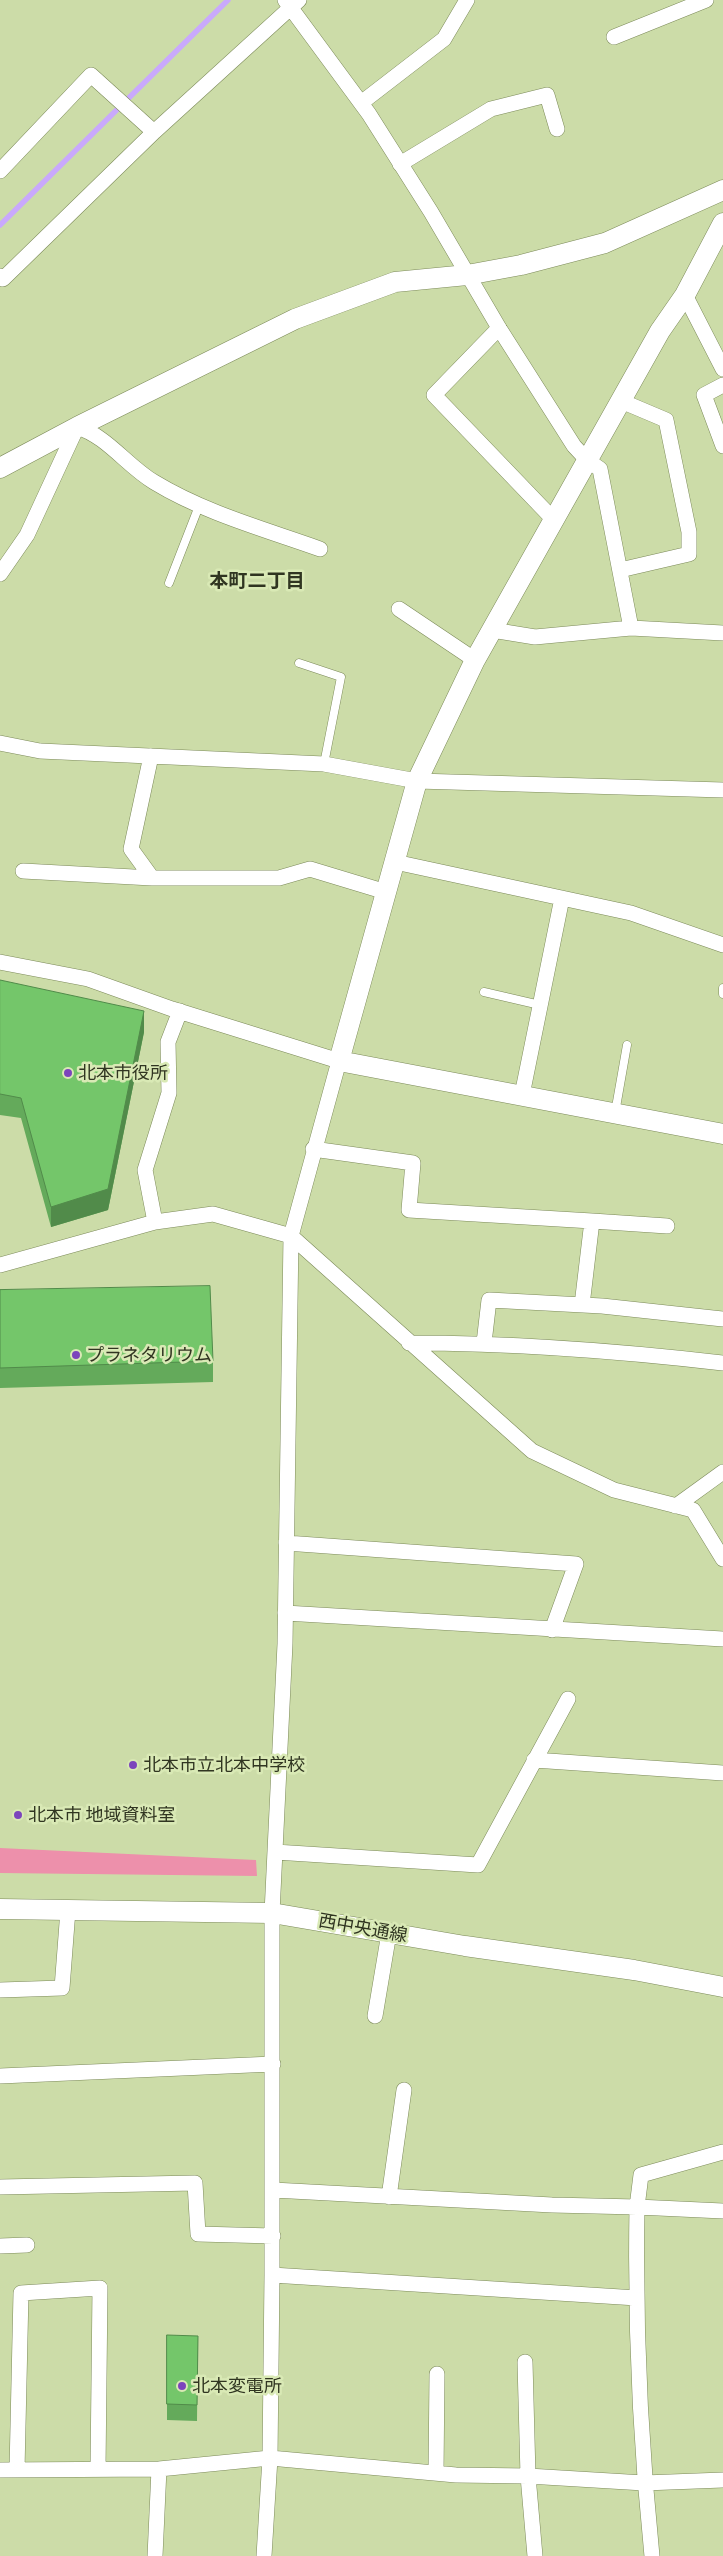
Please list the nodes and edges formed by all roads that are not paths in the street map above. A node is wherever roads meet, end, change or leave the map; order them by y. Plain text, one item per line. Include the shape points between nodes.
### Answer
1 (467, 0) edge
2 (706, 0) edge
3 (292, 3) edge
4 (614, 37) dead end
5 (361, 103) junction
6 (557, 129) dead end
7 (154, 132) junction
8 (400, 164) junction
9 (0, 171) edge
10 (723, 190) edge
11 (723, 223) edge
12 (467, 275) junction
13 (0, 276) edge
14 (684, 295) junction
15 (499, 328) junction
16 (723, 369) edge
17 (723, 385) edge
18 (621, 401) junction
19 (77, 427) junction
20 (723, 446) edge
21 (587, 460) junction
22 (0, 468) edge
23 (199, 506) junction
24 (554, 520) junction
25 (320, 549) dead end
26 (620, 570) junction
27 (0, 574) edge
28 (169, 583) dead end
29 (399, 609) dead end
30 (631, 628) junction
31 (492, 630) junction
32 (723, 633) edge
33 (475, 660) junction
34 (299, 663) dead end
35 (0, 743) edge
36 (151, 756) junction
37 (324, 764) junction
38 (417, 781) junction
39 (723, 790) edge
40 (395, 862) junction
41 (23, 871) dead end
42 (152, 878) junction
43 (386, 892) junction
44 (562, 898) junction
45 (723, 945) edge
46 (0, 962) edge
47 (723, 988) edge
48 (484, 992) dead end
49 (723, 994) edge
50 (540, 1006) junction
51 (180, 1011) junction
52 (627, 1045) dead end
53 (339, 1061) junction
54 (522, 1095) junction
55 (615, 1112) junction
56 (723, 1134) edge
57 (313, 1149) junction
58 (592, 1221) junction
59 (155, 1222) junction
60 (667, 1226) dead end
61 (291, 1236) junction
62 (0, 1265) edge
63 (582, 1305) junction
64 (723, 1318) edge
65 (484, 1343) junction
66 (409, 1344) junction
67 (723, 1363) edge
68 (723, 1472) edge
69 (676, 1506) junction
70 (286, 1543) junction
71 (723, 1559) edge
72 (285, 1614) junction
73 (552, 1630) junction
74 (723, 1639) edge
75 (568, 1699) dead end
76 (534, 1760) junction
77 (723, 1773) edge
78 (275, 1852) junction
79 (0, 1909) edge
80 (68, 1910) junction
81 (272, 1913) junction
82 (389, 1933) junction
83 (723, 1987) edge
84 (0, 1990) edge
85 (375, 2016) dead end
86 (273, 2064) junction
87 (0, 2076) edge
88 (404, 2090) dead end
89 (723, 2152) edge
90 (0, 2187) edge
91 (273, 2190) junction
92 (389, 2197) junction
93 (637, 2207) junction
94 (723, 2211) edge
95 (273, 2236) junction
96 (27, 2245) dead end
97 (0, 2246) edge
98 (272, 2275) junction
99 (637, 2298) junction
100 (525, 2362) dead end
101 (437, 2374) dead end
102 (270, 2458) junction
103 (98, 2469) junction
104 (0, 2470) edge
105 (17, 2470) junction
106 (159, 2470) junction
107 (436, 2473) junction
108 (528, 2476) junction
109 (723, 2480) edge
110 (644, 2483) junction
111 (155, 2556) edge
112 (264, 2556) edge
113 (535, 2556) edge
114 (652, 2556) edge

1 - 5 street via 444,39
2 - 4 street
3 - 5 street
3 - 7 street
5 - 8 street
6 - 8 street via 546,95 491,109
7 - 9 street via 91,75
7 - 13 street via 3,279
8 - 12 street
10 - 12 street via 605,243
11 - 14 street
12 - 15 street
12 - 19 street via 395,282 295,320
14 - 16 street
14 - 18 street
15 - 21 street via 574,446
15 - 24 street via 434,395
17 - 20 street via 704,395
18 - 21 street
18 - 26 street via 666,420 689,532 689,554
19 - 22 street
19 - 23 street via 91,431 152,481
19 - 27 street via 28,535
21 - 24 street
21 - 26 street via 600,469
23 - 25 street
23 - 28 lane
24 - 31 street
26 - 30 street
29 - 33 street
30 - 31 street via 535,637
30 - 32 street
31 - 33 street
33 - 38 street
34 - 37 lane via 341,677
35 - 36 street via 40,751
36 - 37 street
36 - 42 street via 131,849
37 - 38 street
38 - 39 street
38 - 40 street
40 - 43 street
40 - 44 street
41 - 42 street
42 - 43 street via 279,878 310,869
43 - 53 street
44 - 45 street via 631,912
44 - 50 street
46 - 51 street via 88,980
47 - 49 lane
48 - 50 lane
50 - 54 street
51 - 53 street
51 - 59 street via 168,1042 169,1093 145,1170
52 - 55 lane
53 - 54 street
53 - 57 street
54 - 55 street
55 - 56 street
57 - 58 street via 414,1163 409,1210
57 - 61 street
58 - 60 street
58 - 63 street
59 - 61 street via 213,1214
59 - 62 street
61 - 66 street
61 - 70 street
63 - 64 street
63 - 65 street via 488,1300
65 - 66 street
65 - 67 street
66 - 69 street via 532,1450 614,1490
68 - 69 street
69 - 71 street via 693,1510
70 - 72 street
70 - 73 street via 576,1564
72 - 73 street
72 - 78 street
73 - 74 street
75 - 76 street
76 - 77 street
76 - 78 street via 478,1865
78 - 81 street
79 - 80 street, 西中央通線
80 - 81 street, 西中央通線
80 - 84 street via 62,1988
81 - 82 street, 西中央通線
81 - 86 street
82 - 83 street, 西中央通線 via 634,1970
82 - 85 street
86 - 87 street
86 - 91 street
88 - 92 street
89 - 93 street via 641,2175
90 - 95 street via 195,2183 198,2234
91 - 92 street
91 - 95 street
92 - 93 street
93 - 94 street
93 - 99 street
95 - 98 street
96 - 97 street
98 - 99 street
98 - 102 street
99 - 110 street
100 - 108 street
101 - 107 street
102 - 106 street
102 - 107 street
102 - 112 street
103 - 105 street
103 - 105 street via 100,2288 21,2293
103 - 106 street
104 - 105 street
106 - 111 street
107 - 108 street
108 - 110 street
108 - 113 street
109 - 110 street
110 - 114 street

